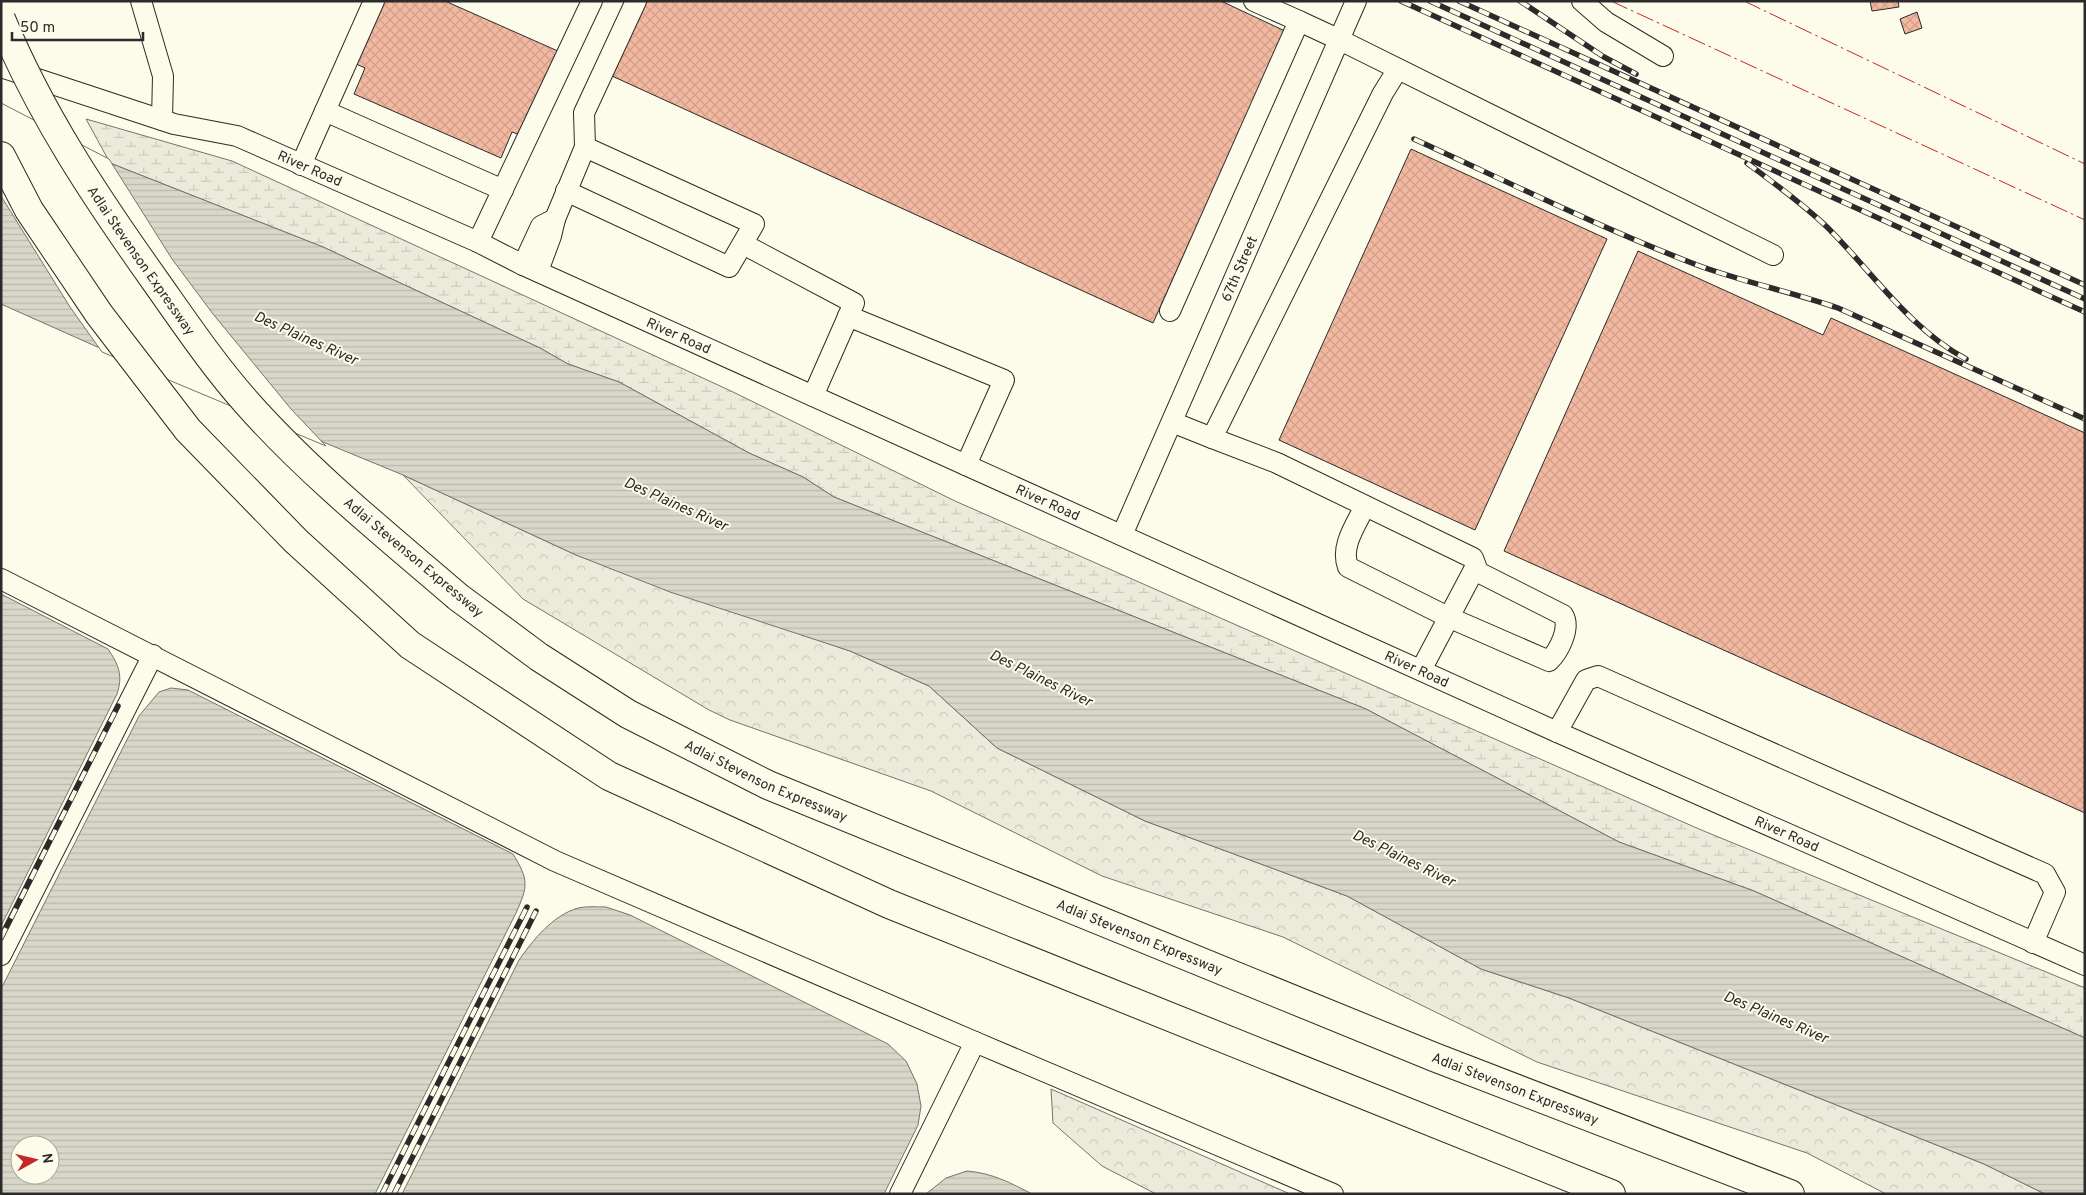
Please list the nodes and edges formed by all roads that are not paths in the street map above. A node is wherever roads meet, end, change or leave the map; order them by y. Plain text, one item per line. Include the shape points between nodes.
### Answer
1 (141, 1) edge
2 (374, 1) edge
3 (592, 1) edge
4 (636, 1) edge
5 (1254, 1) edge
6 (1356, 1) edge
7 (1582, 1) edge
8 (1, 19) edge
9 (1300, 22) junction
10 (1340, 40) junction
11 (1664, 56) dead end
12 (1, 67) edge
13 (1398, 69) junction
14 (325, 111) junction
15 (162, 120) junction
16 (585, 147) junction
17 (1, 156) edge
18 (301, 165) junction
19 (503, 190) junction
20 (566, 191) junction
21 (478, 242) junction
22 (743, 244) junction
23 (1773, 255) dead end
24 (530, 268) junction
25 (1170, 311) dead end
26 (848, 316) junction
27 (813, 396) junction
28 (1172, 422) junction
29 (1212, 438) junction
30 (966, 465) junction
31 (1365, 506) junction
32 (1122, 535) junction
33 (1474, 570) junction
34 (1, 579) edge
35 (1448, 616) junction
36 (153, 655) junction
37 (1421, 670) junction
38 (1557, 732) junction
39 (2033, 943) junction
40 (1, 955) edge
41 (2085, 965) edge
42 (975, 1042) junction
43 (900, 1194) edge
44 (1333, 1194) edge
45 (1611, 1194) edge
46 (1790, 1194) edge

1 - 15 street via 163,76
2 - 14 street
3 - 19 street
4 - 16 street via 584,113
5 - 9 street
6 - 10 street, 67th Street
7 - 11 street via 1606,22
8 - 46 highway, Adlai Stevenson Expressway, bridge via 56,132 184,323 246,403 319,475 458,597 539,657 628,714 768,785 1434,1057
9 - 10 street
9 - 25 street
10 - 13 street
10 - 28 street, 67th Street
12 - 15 street, River Road
13 - 23 street
13 - 29 street
14 - 18 street
14 - 19 street
15 - 18 street, River Road via 238,136
16 - 20 street
16 - 22 street via 754,224
17 - 45 highway via 29,210 99,314 188,430 296,541 410,645 608,776 889,904
18 - 21 street, River Road
19 - 21 street
20 - 22 street via 729,267
20 - 24 street via 551,236
21 - 24 street, River Road
22 - 26 street via 854,303
24 - 27 street, River Road
26 - 27 street
26 - 30 street via 1004,380
27 - 30 street, River Road
28 - 29 street
28 - 32 street, 67th Street
29 - 31 street via 1277,463
30 - 32 street, River Road
31 - 33 street via 1473,558
31 - 35 street via 1346,549 1348,567
32 - 37 street, River Road
33 - 35 street
33 - 35 street via 1563,615 1566,627 1555,654 1549,661 1542,659
34 - 36 street
35 - 37 street
36 - 40 street
36 - 42 street via 556,861
37 - 38 street, River Road
38 - 39 street, River Road
38 - 39 street via 1586,680 1598,676 2045,874 2055,892
39 - 41 street, River Road
42 - 43 street
42 - 44 street

